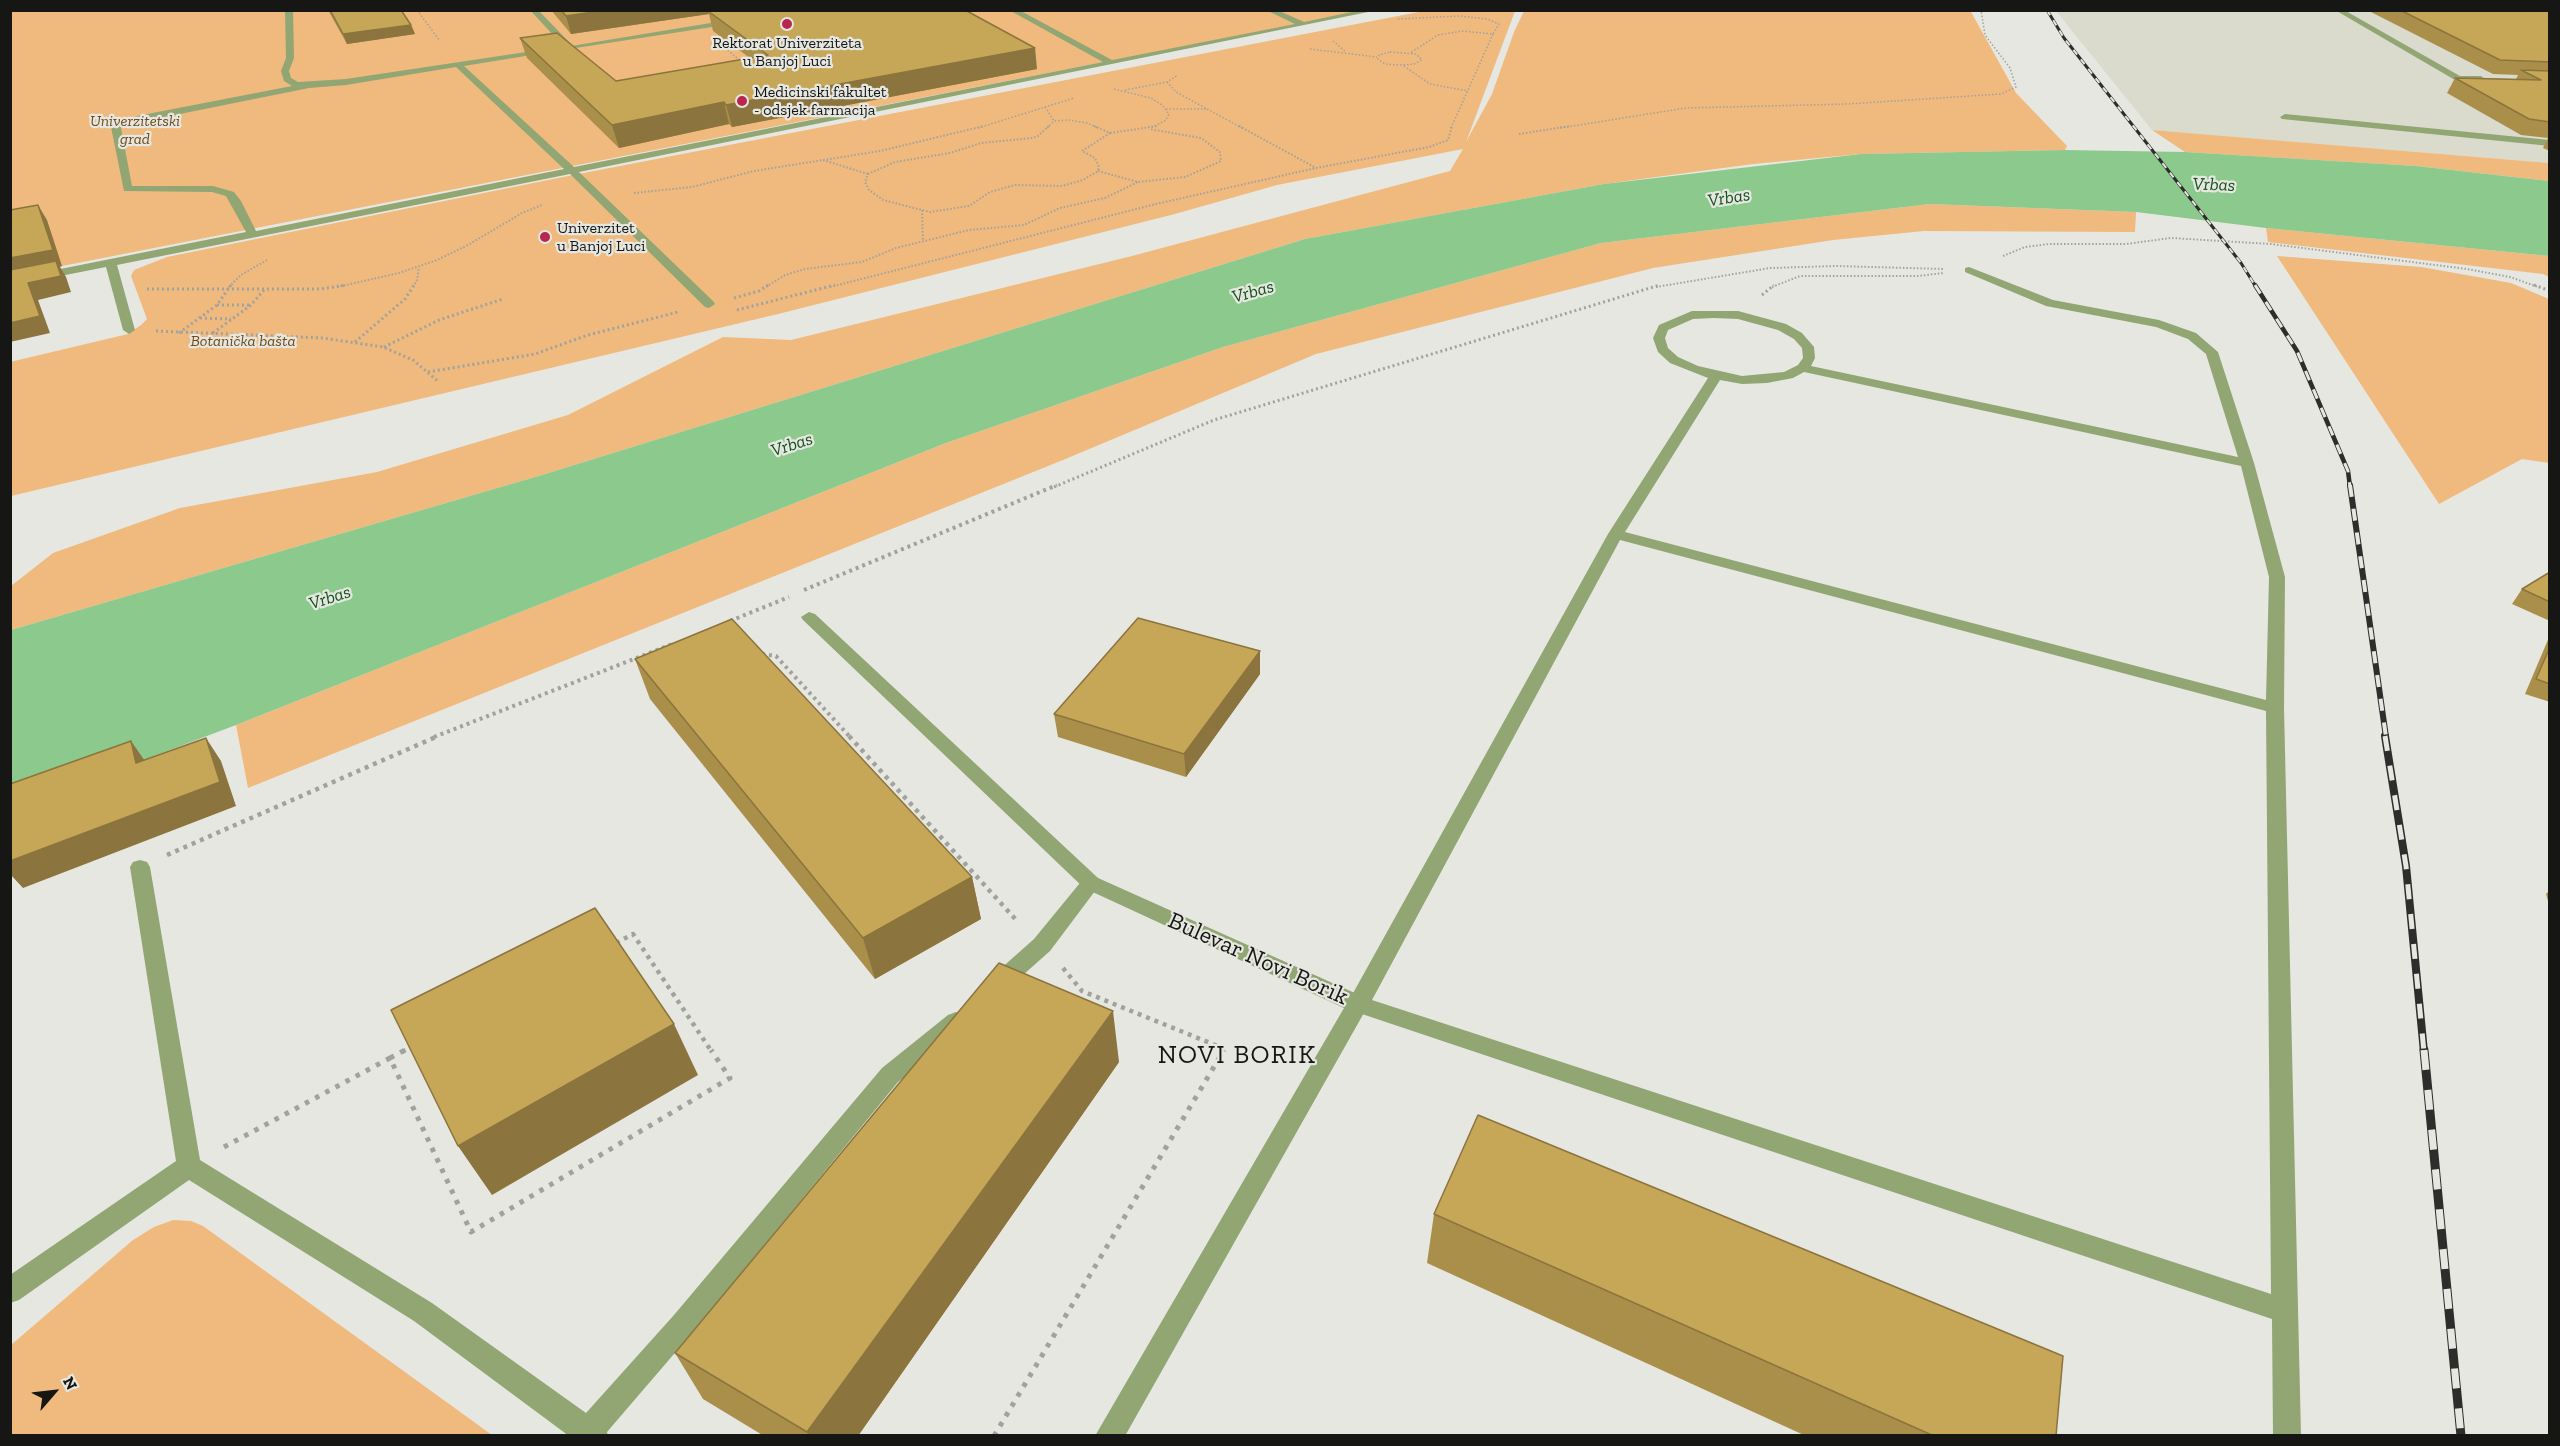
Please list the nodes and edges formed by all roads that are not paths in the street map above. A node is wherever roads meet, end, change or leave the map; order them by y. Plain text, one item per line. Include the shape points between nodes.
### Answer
1 (289, 10) edge
2 (533, 10) edge
3 (1012, 10) edge
4 (1269, 10) edge
5 (1375, 10) edge
6 (2338, 10) edge
7 (746, 19) edge
8 (1302, 24) junction
9 (570, 47) junction
10 (1107, 63) junction
11 (457, 64) junction
12 (2492, 79) edge
13 (309, 85) junction
14 (2285, 117) dead end
15 (2550, 143) edge
16 (571, 170) junction
17 (252, 233) junction
18 (111, 263) junction
19 (1969, 270) road end
20 (10, 283) edge
21 (709, 304) road end
22 (129, 330) road end
23 (1803, 368) junction
24 (1716, 376) junction
25 (2247, 463) junction
26 (1616, 534) junction
27 (809, 616) dead end
28 (2275, 708) junction
29 (140, 867) road end
30 (1091, 883) junction
31 (1358, 1004) junction
32 (189, 1166) junction
33 (10, 1290) edge
34 (2285, 1311) junction
35 (591, 1434) edge
36 (1109, 1436) edge
37 (2287, 1436) edge

1 - 13 street via 287,80
2 - 9 street
3 - 10 street
4 - 8 street
5 - 8 street
6 - 12 street via 2458,78
7 - 9 street
8 - 10 street
9 - 11 street
10 - 16 street
11 - 13 street
11 - 16 street
13 - 17 street via 137,119 116,127 128,189 213,189 230,194
14 - 15 street
16 - 17 street
16 - 21 street
17 - 18 street
18 - 20 street
18 - 22 street
19 - 25 street via 2050,303 2159,324 2192,336 2212,352
23 - 24 street via 1767,380
23 - 24 street via 1809,358 1808,347 1798,336 1761,319 1714,314 1684,318 1663,328 1659,338 1662,349 1674,360
23 - 25 street
24 - 26 street
25 - 28 street via 2277,577
26 - 28 street
26 - 31 street
27 - 30 street, Bulevar Novi Borik
28 - 34 street
29 - 32 street
30 - 31 street, Bulevar Novi Borik
30 - 35 street via 1042,945 890,1075
31 - 34 street
31 - 36 street, Bulevar Novi Borik
32 - 33 street
32 - 35 street via 423,1312
34 - 37 street

